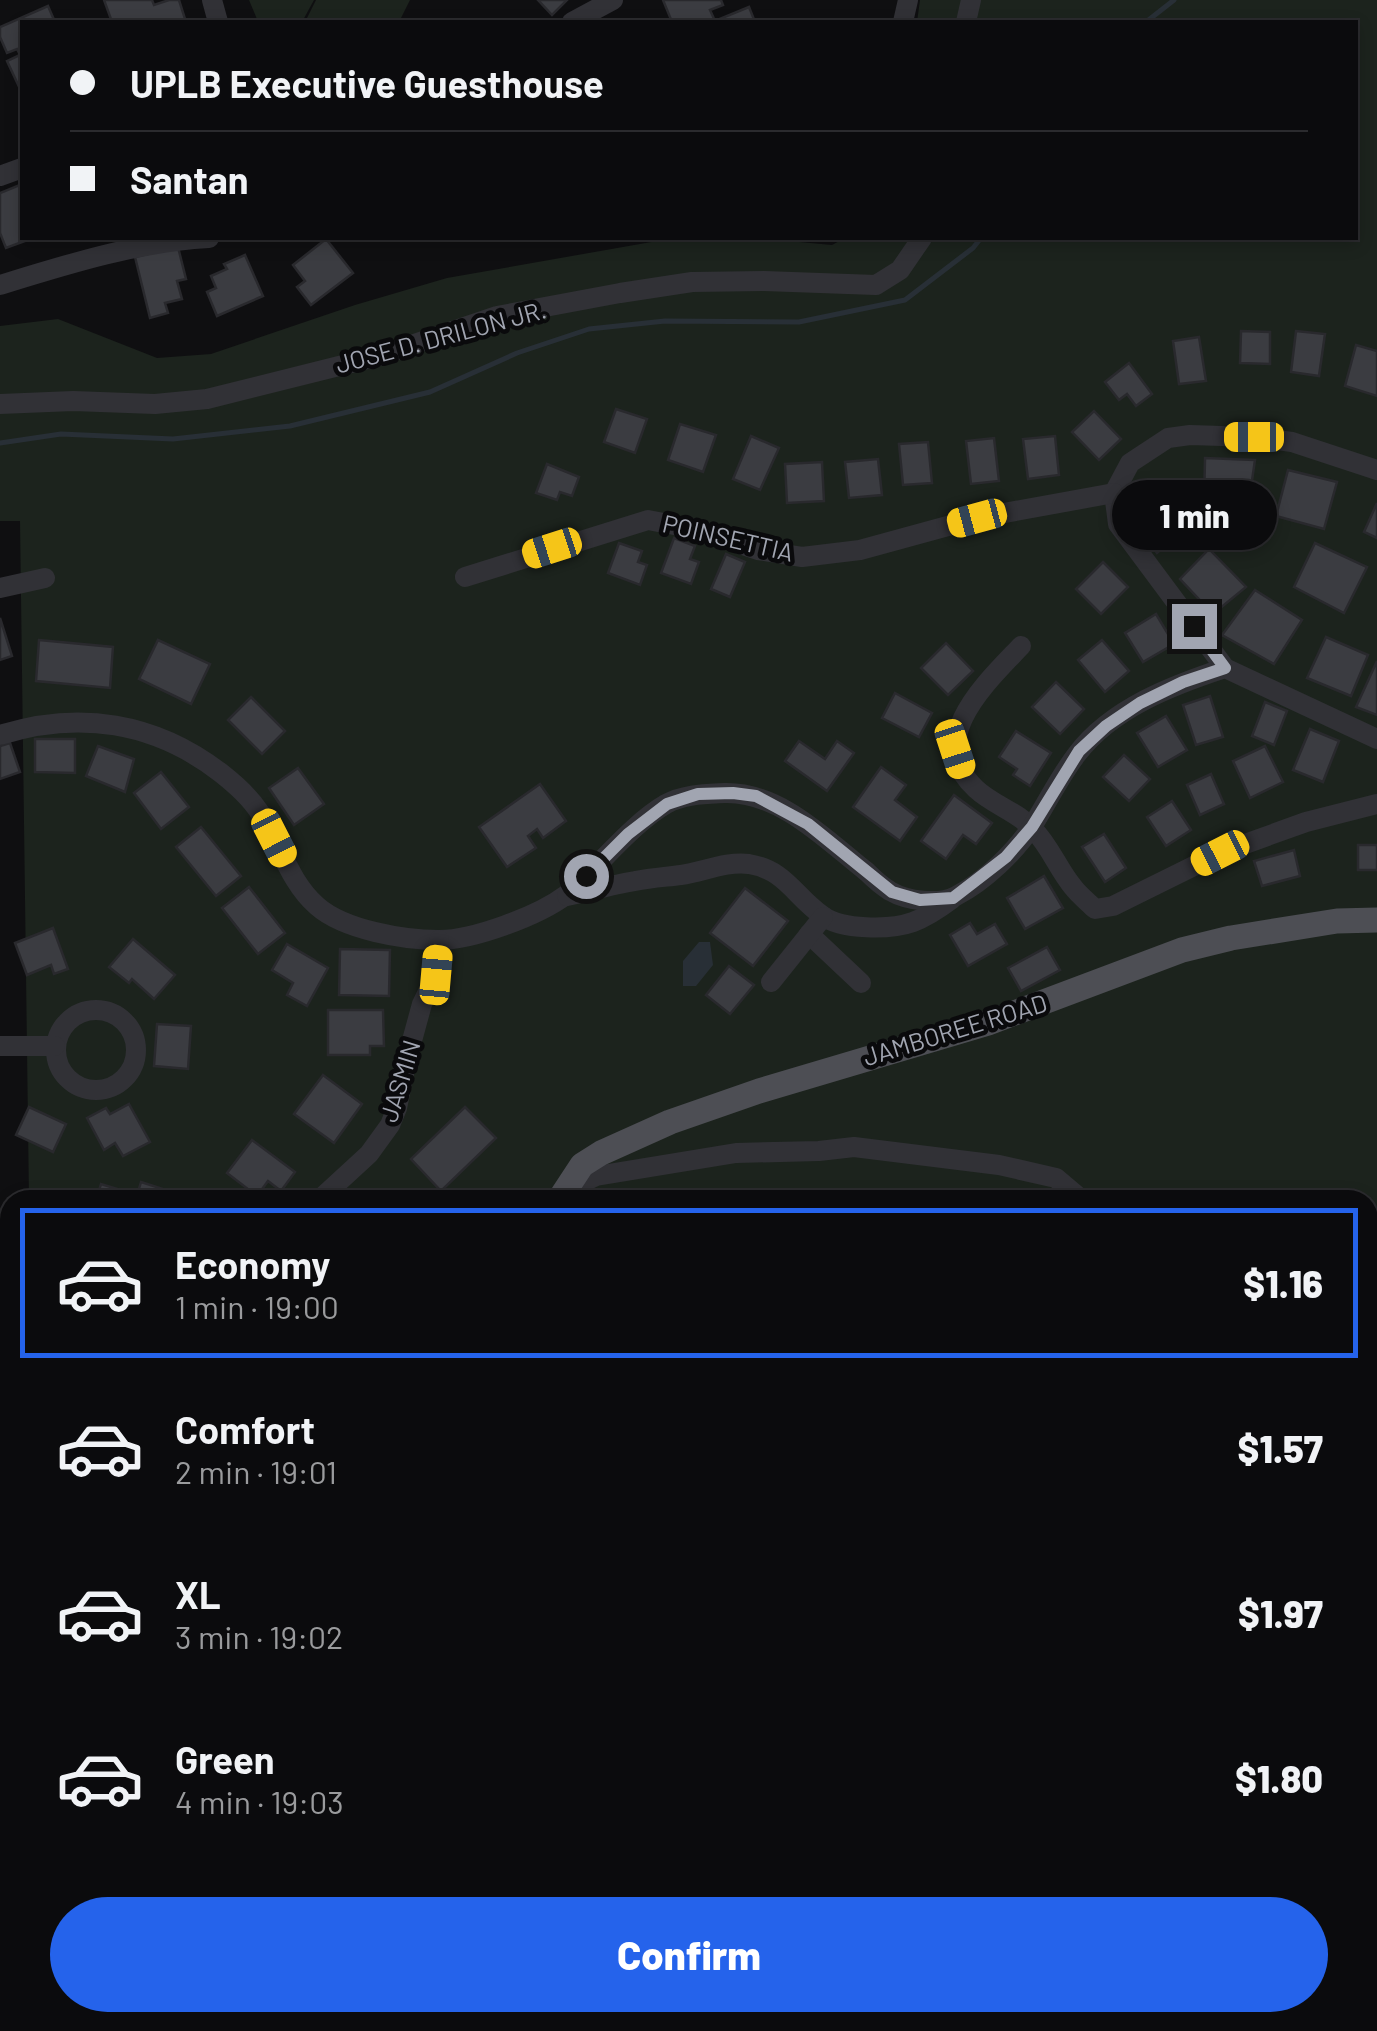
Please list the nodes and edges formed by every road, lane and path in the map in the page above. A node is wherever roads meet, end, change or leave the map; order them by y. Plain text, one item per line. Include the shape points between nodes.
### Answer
1 (613, 0) edge
2 (576, 20) edge
3 (178, 240) edge
4 (921, 240) edge
5 (0, 286) edge
6 (0, 404) edge
7 (1377, 470) edge
8 (1114, 494) junction
9 (465, 577) dead end
10 (46, 578) dead end
11 (0, 588) edge
12 (1021, 646) dead end
13 (1225, 668) junction
14 (0, 735) edge
15 (1377, 739) edge
16 (1377, 804) edge
17 (1032, 827) junction
18 (565, 896) junction
19 (953, 898) junction
20 (823, 917) junction
21 (1377, 920) edge
22 (809, 934) junction
23 (439, 940) junction
24 (771, 982) dead end
25 (861, 983) dead end
26 (0, 1046) edge
27 (55, 1046) junction
28 (330, 1190) edge
29 (566, 1190) edge
30 (572, 1190) edge
31 (1072, 1190) edge

1 - 2 street
3 - 5 street
4 - 6 street, JOSE D. DRILON JR. via 900,270 876,285 692,282 498,316 380,356 207,399
7 - 8 street via 1292,442 1190,435 1168,438 1130,463
8 - 9 street, POINSETTIA via 802,557 648,520
8 - 13 street via 1118,524
10 - 11 street
12 - 17 street via 976,694 955,749 974,788
13 - 15 street
13 - 17 street via 1183,682 1106,726 1079,751
14 - 23 street via 60,722 96,723 179,744 242,790 316,906 372,932
16 - 17 street via 1220,853 1095,909
17 - 19 street
18 - 19 street via 667,804 733,793 756,796 808,824 892,892 920,900
18 - 20 street via 746,864 782,876
18 - 23 street via 495,930
19 - 20 street via 910,924 874,927
20 - 22 street
21 - 29 main road, JAMBOREE ROAD via 1337,921 1182,950 988,1024 670,1122 601,1152 582,1165
22 - 24 street
22 - 25 street
23 - 28 street, JASMIN via 436,975 422,1004 397,1108 368,1154
26 - 27 street
27 - 27 street via 67,1078 100,1090 129,1073 137,1051 124,1020 92,1009 71,1017
30 - 31 street via 596,1176 736,1153 854,1147 999,1165 1056,1178

